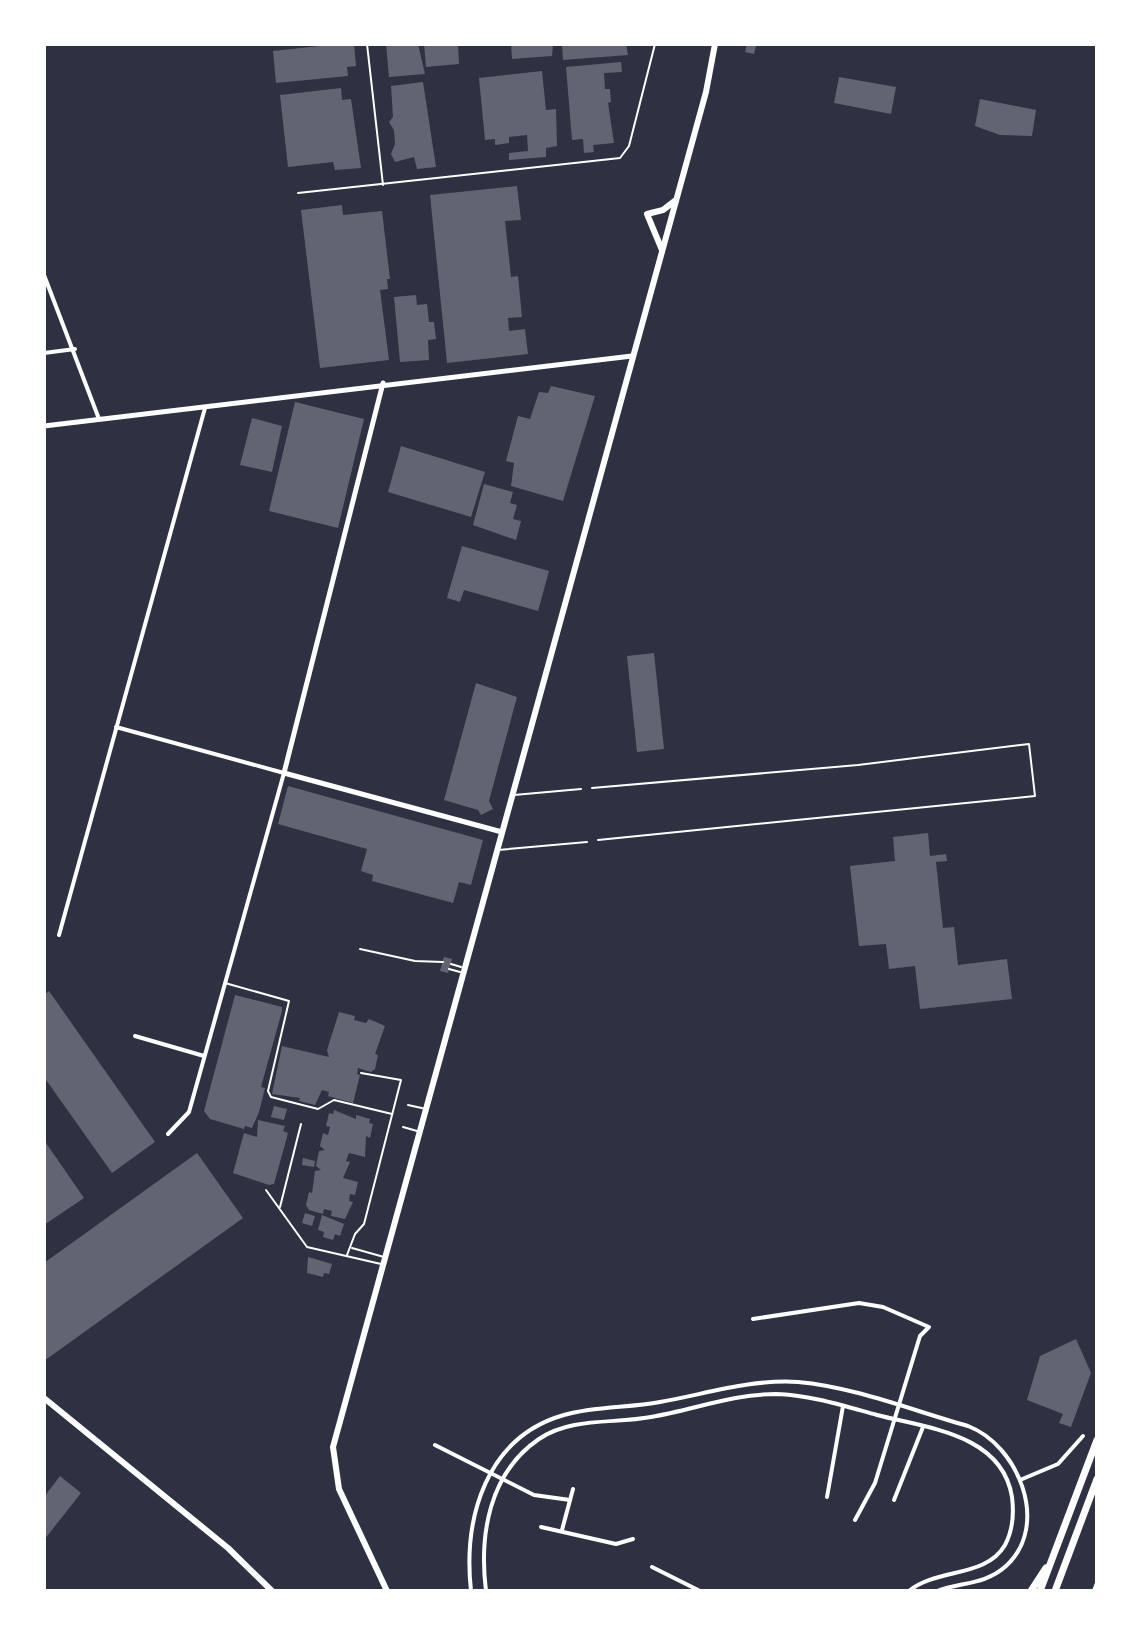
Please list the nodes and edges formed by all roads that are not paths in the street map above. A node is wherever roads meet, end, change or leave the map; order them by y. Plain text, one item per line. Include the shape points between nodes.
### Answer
1 (367, 44) edge
2 (655, 44) edge
3 (715, 44) edge
4 (383, 185) junction
5 (298, 193) dead end
6 (676, 200) junction
7 (662, 250) junction
8 (44, 275) edge
9 (47, 290) edge
10 (75, 349) junction
11 (44, 353) edge
12 (632, 356) junction
13 (383, 383) junction
14 (205, 405) junction
15 (99, 419) junction
16 (44, 426) edge
17 (116, 727) junction
18 (284, 773) junction
19 (592, 788) dead end
20 (581, 789) dead end
21 (512, 795) junction
22 (502, 832) junction
23 (598, 840) dead end
24 (587, 842) dead end
25 (497, 850) junction
26 (59, 935) dead end
27 (360, 949) dead end
28 (443, 962) dead end
29 (436, 963) junction
30 (451, 964) dead end
31 (441, 967) dead end
32 (449, 969) dead end
33 (466, 971) junction
34 (225, 983) junction
35 (135, 1036) dead end
36 (204, 1056) junction
37 (361, 1073) dead end
38 (408, 1105) dead end
39 (427, 1109) junction
40 (392, 1114) junction
41 (301, 1124) dead end
42 (403, 1127) dead end
43 (421, 1132) junction
44 (168, 1134) dead end
45 (266, 1190) dead end
46 (280, 1208) junction
47 (349, 1248) junction
48 (347, 1255) junction
49 (384, 1261) junction
50 (753, 1319) dead end
51 (731, 1387) junction
52 (44, 1398) edge
53 (732, 1398) junction
54 (843, 1406) junction
55 (900, 1407) junction
56 (897, 1420) junction
57 (923, 1427) junction
58 (1083, 1436) dead end
59 (1097, 1440) edge
60 (435, 1445) dead end
61 (1015, 1467) junction
62 (490, 1472) junction
63 (1004, 1473) junction
64 (503, 1478) junction
65 (1097, 1479) edge
66 (1020, 1480) junction
67 (1022, 1487) junction
68 (573, 1489) dead end
69 (1011, 1490) junction
70 (827, 1497) dead end
71 (570, 1500) junction
72 (894, 1500) dead end
73 (855, 1520) dead end
74 (541, 1527) dead end
75 (562, 1530) junction
76 (633, 1539) dead end
77 (1052, 1560) junction
78 (652, 1567) dead end
79 (1097, 1583) edge
80 (272, 1591) edge
81 (387, 1591) edge
82 (471, 1591) edge
83 (486, 1591) edge
84 (700, 1591) edge
85 (909, 1591) edge
86 (937, 1591) edge
87 (1031, 1591) edge
88 (1040, 1591) edge
89 (1055, 1591) edge
90 (1094, 1591) edge

1 - 4 lane
2 - 4 lane via 625,152 611,162
3 - 6 main road
4 - 5 lane
6 - 7 main road
6 - 7 main road via 647,214
7 - 12 main road
8 - 9 street
9 - 10 street
10 - 11 street
10 - 15 street
12 - 13 street
12 - 21 main road
13 - 14 street
13 - 18 street
14 - 15 street
14 - 17 street
15 - 16 street
17 - 18 street
17 - 26 street
18 - 22 street
18 - 34 street
19 - 23 lane via 1029,744 1035,796
20 - 21 lane
21 - 22 main road
22 - 25 main road
24 - 25 lane
25 - 33 main road
27 - 29 lane
28 - 29 lane
29 - 31 lane
30 - 33 lane
32 - 33 lane
33 - 39 main road
34 - 36 street
34 - 40 lane via 289,1001 268,1091 271,1097 318,1109 334,1100
35 - 36 street
36 - 44 street via 189,1112
37 - 40 lane via 401,1080
38 - 39 lane
39 - 43 main road
40 - 47 lane via 364,1224
41 - 46 lane
42 - 43 lane
43 - 49 main road
45 - 46 lane
46 - 48 lane via 307,1247
47 - 48 lane
47 - 49 lane
48 - 49 lane
49 - 81 main road via 333,1447 339,1489
50 - 55 street via 859,1303 929,1327 920,1336
51 - 53 street
51 - 55 street via 807,1383
51 - 62 street via 544,1421 518,1437
52 - 80 main road via 228,1548
53 - 54 street via 789,1395
53 - 64 street via 649,1418 564,1428 528,1448
54 - 56 street
54 - 70 street
55 - 56 street
55 - 61 street via 982,1432
56 - 57 street
56 - 73 street via 875,1483
57 - 63 street via 976,1444
57 - 72 street
58 - 66 street via 1058,1464
59 - 77 highway
60 - 62 street
61 - 63 street
61 - 66 street
62 - 64 street
62 - 82 street via 473,1517
63 - 69 street
64 - 71 street via 534,1495
64 - 83 street via 485,1533
65 - 89 highway
66 - 67 street
67 - 69 street
67 - 86 street via 1025,1529 1010,1562 981,1581
68 - 71 street
69 - 85 street via 1012,1526 999,1552 981,1565 937,1576
71 - 75 street
74 - 75 street
75 - 76 street via 616,1544
77 - 87 highway
77 - 88 highway
78 - 84 street
79 - 90 street

